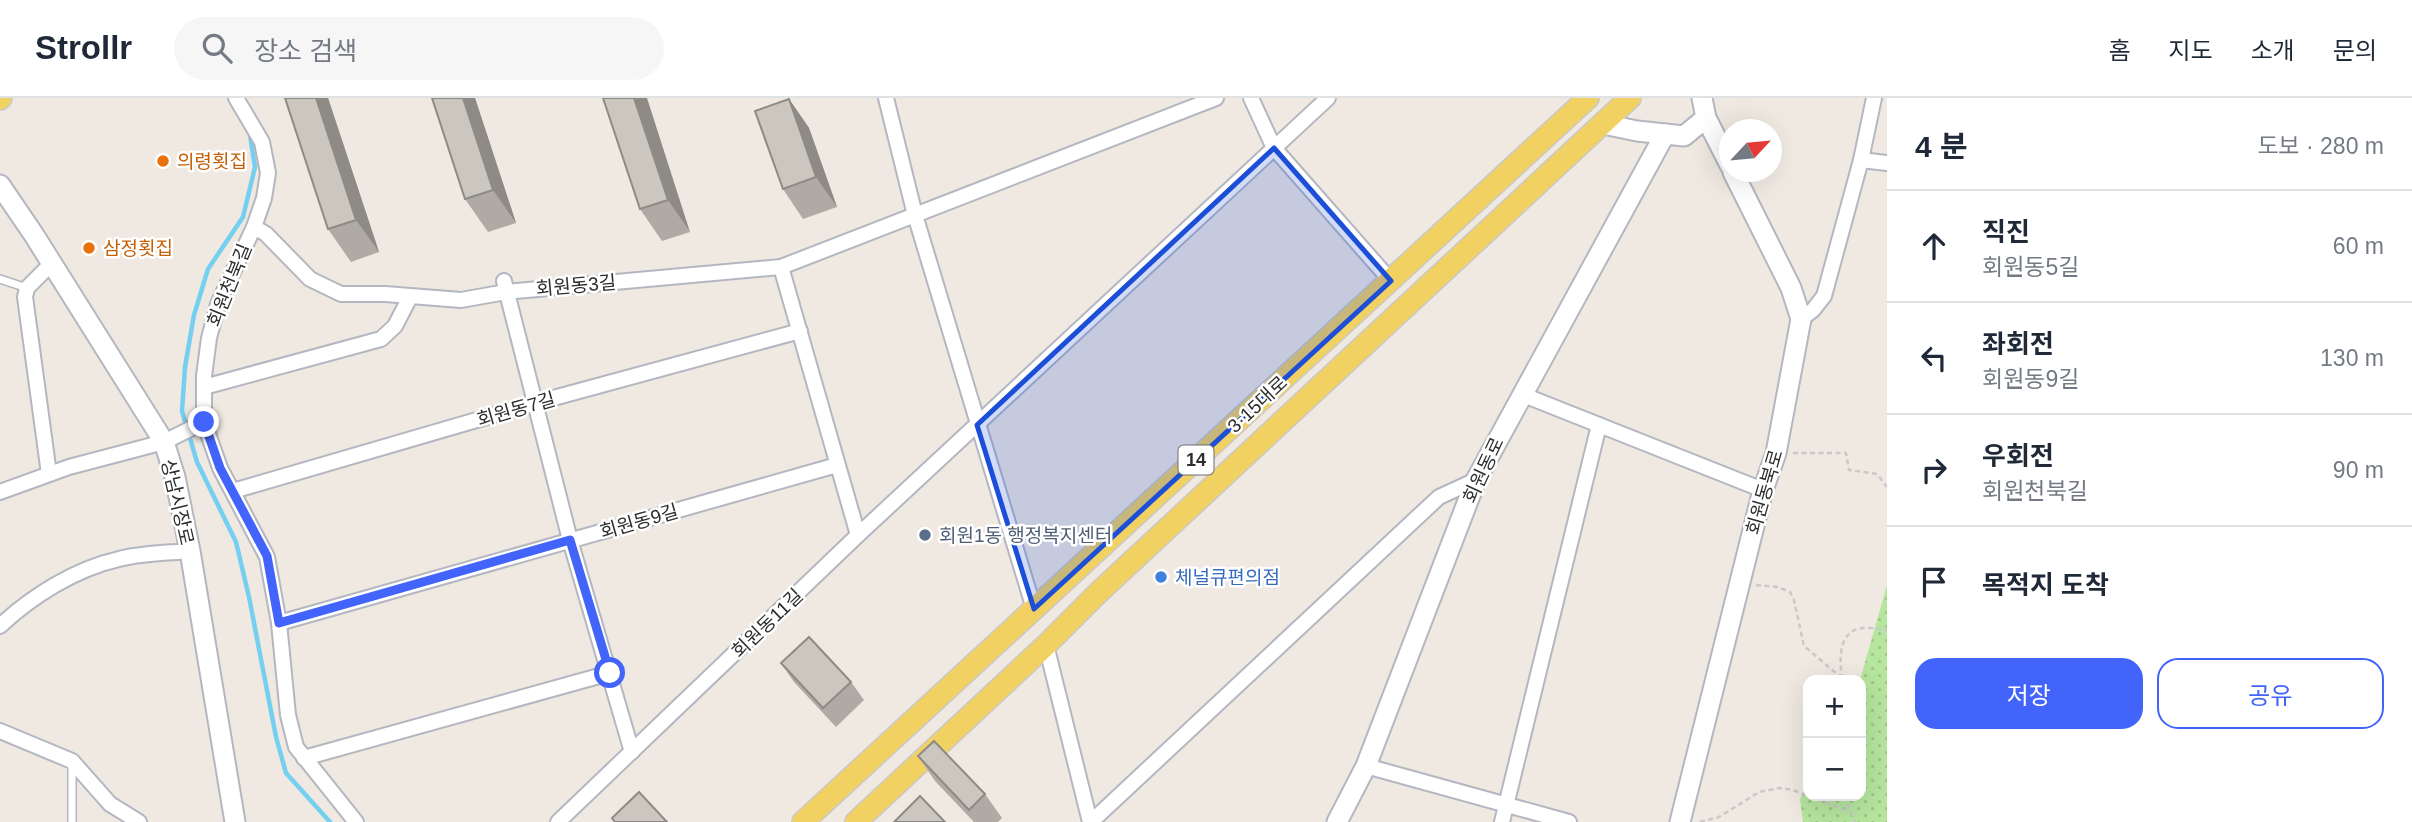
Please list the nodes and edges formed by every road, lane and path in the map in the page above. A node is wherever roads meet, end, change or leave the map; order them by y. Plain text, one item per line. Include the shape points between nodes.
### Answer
1 (236, 98) edge
2 (886, 98) edge
3 (1216, 98) edge
4 (1251, 98) edge
5 (1328, 98) edge
6 (1588, 98) edge
7 (1630, 98) edge
8 (1702, 98) edge
9 (1874, 98) edge
10 (1706, 118) junction
11 (1603, 124) junction
12 (1665, 134) junction
13 (1719, 143) edge
14 (1275, 148) junction
15 (1861, 160) junction
16 (1887, 163) edge
17 (1738, 182) edge
18 (0, 185) edge
19 (915, 215) junction
20 (254, 226) junction
21 (52, 263) junction
22 (781, 267) junction
23 (0, 279) edge
24 (1391, 281) junction
25 (505, 286) junction
26 (26, 288) junction
27 (411, 297) junction
28 (1801, 319) junction
29 (800, 331) junction
30 (204, 387) junction
31 (1521, 394) junction
32 (535, 403) junction
33 (201, 424) junction
34 (976, 425) junction
35 (1599, 425) junction
36 (171, 438) junction
37 (1776, 453) junction
38 (837, 465) junction
39 (49, 474) junction
40 (1476, 480) junction
41 (1887, 487) edge
42 (1762, 490) junction
43 (233, 491) junction
44 (0, 492) edge
45 (858, 535) junction
46 (570, 540) junction
47 (190, 551) junction
48 (1738, 587) junction
49 (1034, 609) junction
50 (279, 623) junction
51 (0, 626) edge
52 (1887, 631) edge
53 (1046, 645) junction
54 (610, 673) junction
55 (1837, 675) edge
56 (1842, 675) edge
57 (0, 731) edge
58 (632, 752) junction
59 (304, 758) junction
60 (72, 761) junction
61 (1366, 766) junction
62 (1846, 801) edge
63 (1507, 805) junction
64 (1850, 812) junction
65 (72, 822) edge
66 (139, 822) edge
67 (236, 822) edge
68 (356, 822) edge
69 (558, 822) edge
70 (803, 822) edge
71 (856, 822) edge
72 (1090, 822) edge
73 (1337, 822) edge
74 (1503, 822) edge
75 (1569, 822) edge
76 (1680, 822) edge
77 (1700, 822) edge
78 (1855, 822) edge

1 - 20 street, 회원천북길 via 262,142 268,173
2 - 19 street
3 - 19 street, 회원동3길
4 - 14 street
5 - 14 street, 회원동11길
6 - 24 main road, 3·15대로 / 14
7 - 11 main road, 3·15대로 / 14
8 - 10 main road
9 - 15 street
10 - 12 main road via 1684,136
10 - 13 main road
11 - 12 main road
11 - 53 main road, 3·15대로 / 14
12 - 31 main road, 회원동로
14 - 24 street
14 - 34 street, 회원동11길
15 - 16 street
15 - 28 street via 1824,296
17 - 28 main road, 회원동북로 via 1791,288
18 - 21 main road, 상남시장로
19 - 22 street, 회원동3길
19 - 34 street
20 - 27 street, 회원동3길 via 310,279 341,294
20 - 30 street, 회원천북길 via 218,303
21 - 26 street
21 - 36 main road, 상남시장로
22 - 25 street, 회원동3길
22 - 29 street
23 - 26 lane
24 - 49 main road, 3·15대로 / 14
25 - 27 street, 회원동3길 via 461,300
25 - 32 street
26 - 39 street
27 - 30 street via 395,326 381,339
28 - 37 main road, 회원동북로
29 - 32 street, 회원동7길
29 - 38 street
30 - 33 street, 회원천북길
31 - 35 street
31 - 40 main road, 회원동로
32 - 43 street, 회원동7길
32 - 46 street
33 - 36 street
33 - 43 street, 회원천북길
34 - 45 street, 회원동11길
34 - 49 street
35 - 42 street
35 - 63 street
36 - 39 street
36 - 47 main road, 상남시장로
37 - 41 path via 1846,453 1849,470 1877,474
37 - 42 main road, 회원동북로
38 - 45 street
38 - 46 street, 회원동9길
39 - 44 street
40 - 61 main road, 회원동로
40 - 72 street via 1438,497
42 - 48 main road, 회원동북로
43 - 50 street, 회원천북길 via 267,556
45 - 58 street, 회원동11길
46 - 50 street, 회원동9길
46 - 54 street
47 - 51 street via 97,566 28,602
47 - 67 main road, 상남시장로
48 - 55 path via 1778,587 1790,592 1804,646
48 - 76 main road, 회원동북로
49 - 70 main road, 3·15대로 / 14
50 - 59 street, 회원천북길 via 288,715 296,747
52 - 56 path via 1864,627 1844,638 1839,653
53 - 71 main road, 3·15대로 / 14
53 - 72 street
54 - 58 street
54 - 59 street
57 - 60 street
58 - 69 street, 회원동11길
59 - 68 street, 회원천북길
60 - 65 lane
60 - 66 street via 110,804
61 - 63 street
61 - 73 main road, 회원동로
62 - 64 path
63 - 74 street
63 - 75 street
64 - 77 path via 1780,788 1759,792 1720,817
64 - 78 path

